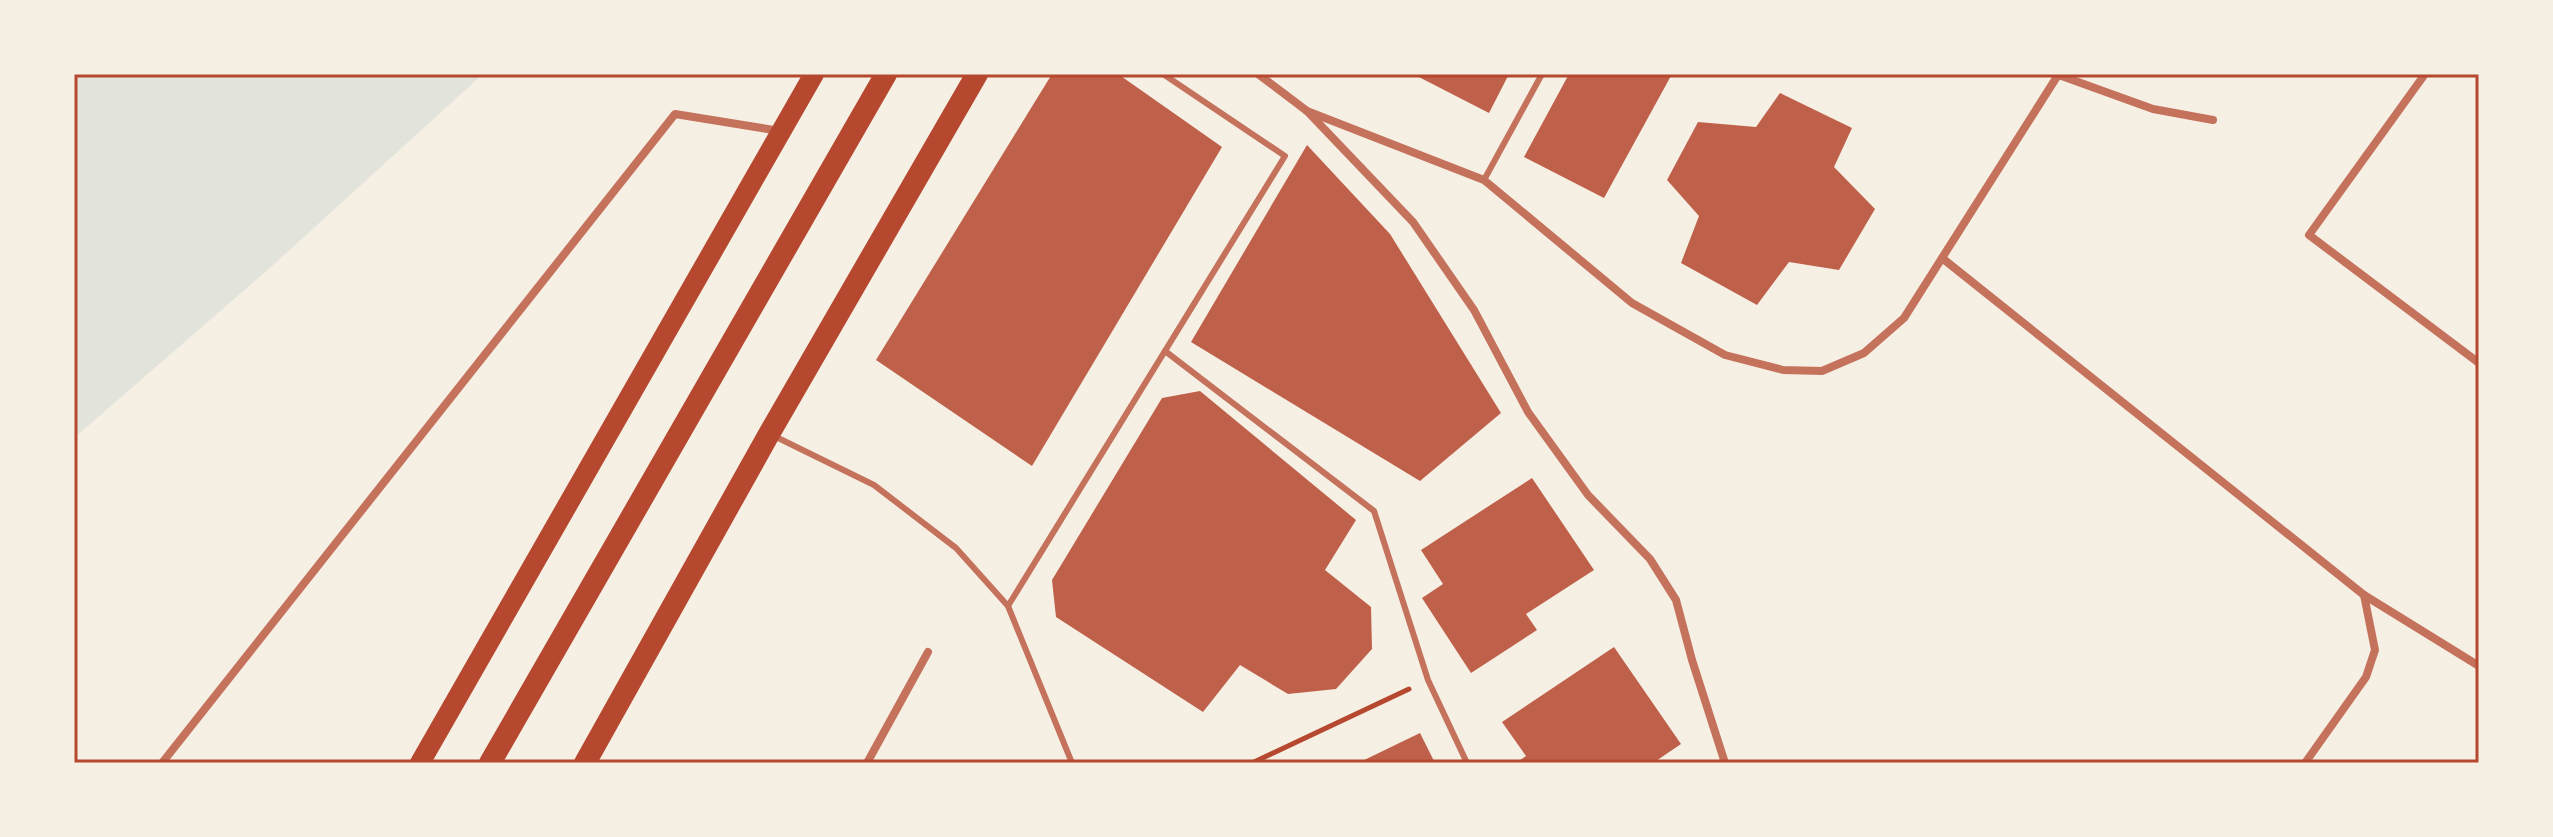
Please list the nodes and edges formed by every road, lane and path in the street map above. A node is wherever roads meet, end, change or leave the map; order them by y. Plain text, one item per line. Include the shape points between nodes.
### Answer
1 (814, 74) edge
2 (886, 74) edge
3 (977, 74) edge
4 (1163, 74) edge
5 (1258, 74) edge
6 (1542, 74) edge
7 (2425, 74) edge
8 (2057, 75) edge
9 (1307, 111) junction
10 (2213, 120) dead end
11 (781, 131) junction
12 (1484, 180) junction
13 (1942, 258) junction
14 (1165, 351) junction
15 (2479, 363) edge
16 (769, 434) junction
17 (2364, 595) junction
18 (1008, 606) junction
19 (928, 652) dead end
20 (2479, 666) edge
21 (1428, 680) junction
22 (162, 763) edge
23 (420, 763) edge
24 (490, 763) edge
25 (585, 763) edge
26 (867, 763) edge
27 (1072, 763) edge
28 (1252, 763) edge
29 (1467, 763) edge
30 (1725, 763) edge
31 (2305, 763) edge

1 - 11 main road
2 - 24 highway
3 - 16 highway
4 - 14 lane via 1285,156
5 - 9 street
6 - 12 lane
7 - 15 street via 2309,235
8 - 10 street via 2153,109
8 - 13 street
9 - 12 street
9 - 30 street via 1413,222 1474,310 1528,412 1588,495 1650,559 1676,600
11 - 22 street via 675,114
11 - 23 main road
12 - 13 street via 1632,303 1725,355 1783,370 1822,371 1864,353 1904,318
13 - 17 street
14 - 18 lane
14 - 21 lane via 1374,511
16 - 18 lane via 874,485 956,548
16 - 25 highway
17 - 20 street
17 - 31 street via 2375,650 2366,677
18 - 27 lane
19 - 26 street
21 - 28 path
21 - 29 lane

